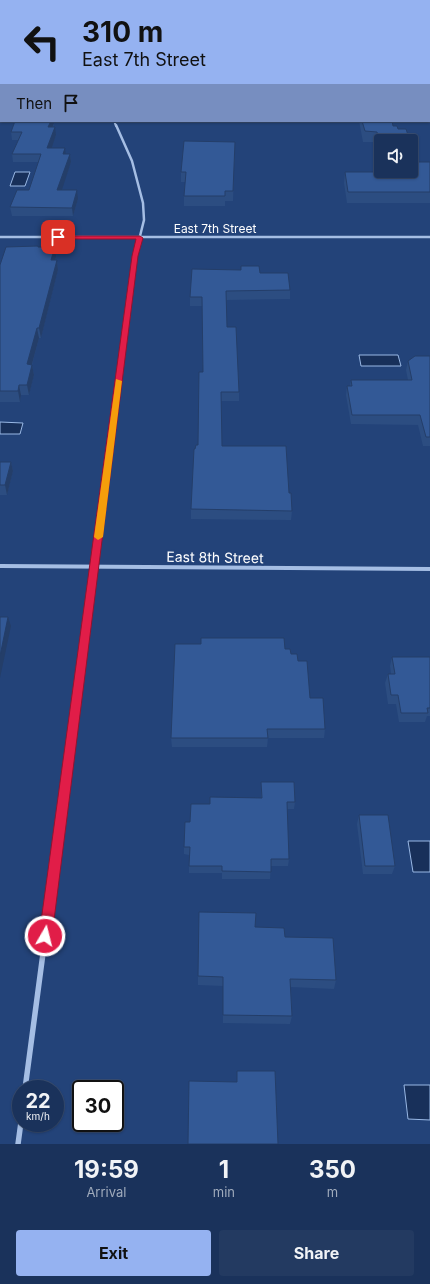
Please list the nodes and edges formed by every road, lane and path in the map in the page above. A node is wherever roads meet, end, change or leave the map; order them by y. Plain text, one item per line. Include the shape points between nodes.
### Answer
1 (114, 122) edge
2 (0, 237) edge
3 (430, 237) edge
4 (140, 238) junction
5 (0, 566) edge
6 (94, 567) junction
7 (430, 569) edge
8 (26, 1080) edge
9 (20, 1132) edge
10 (18, 1144) edge

1 - 4 street via 138,180 144,220
2 - 4 street, East 7th Street
3 - 4 street, East 7th Street
4 - 6 street via 135,256
5 - 6 street, East 8th Street
6 - 7 street, East 8th Street
6 - 8 street
9 - 10 street

